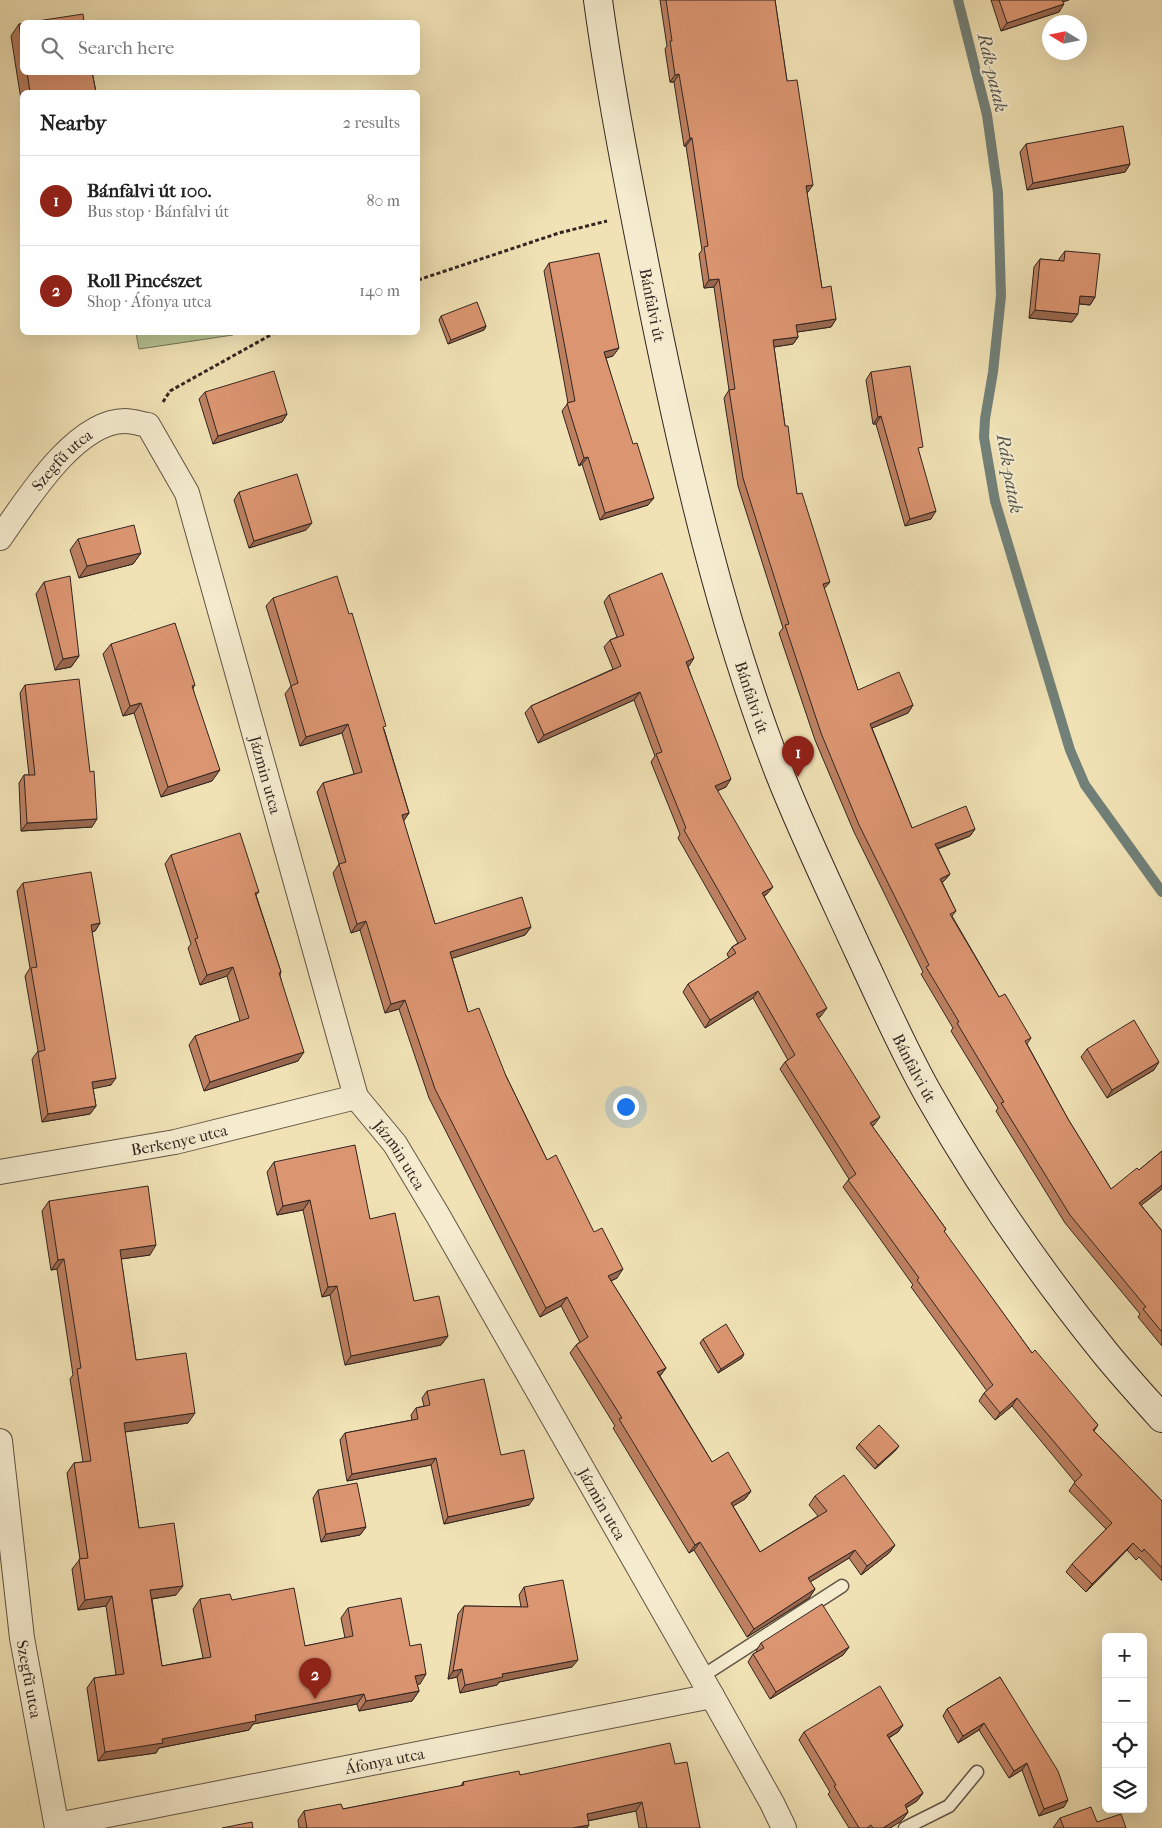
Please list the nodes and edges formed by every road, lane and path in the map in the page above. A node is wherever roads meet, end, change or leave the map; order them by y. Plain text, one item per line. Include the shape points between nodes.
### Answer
1 (598, 0) edge
2 (635, 214) junction
3 (420, 279) edge
4 (271, 335) edge
5 (148, 425) junction
6 (0, 538) edge
7 (356, 1097) junction
8 (0, 1172) edge
9 (1162, 1418) edge
10 (0, 1441) edge
11 (842, 1586) dead end
12 (707, 1687) junction
13 (977, 1772) dead end
14 (57, 1826) edge
15 (784, 1828) edge
16 (905, 1828) edge

1 - 2 street, Bánfalvi út
2 - 3 path via 559,233
2 - 9 street, Bánfalvi út via 677,425 718,588 778,769 804,834 899,1036 953,1137 1057,1289
4 - 5 path via 170,391
5 - 6 street, Szegfű utca via 125,421 105,425 84,437 56,463
5 - 7 street, Jázmin utca via 187,493
7 - 8 street, Berkenye utca via 175,1142
7 - 12 street, Jázmin utca via 395,1144 437,1214
10 - 14 street, Szegfű utca via 22,1638
11 - 12 lane
12 - 14 street, Áfonya utca
12 - 15 street, Jázmin utca
13 - 16 lane via 949,1806

